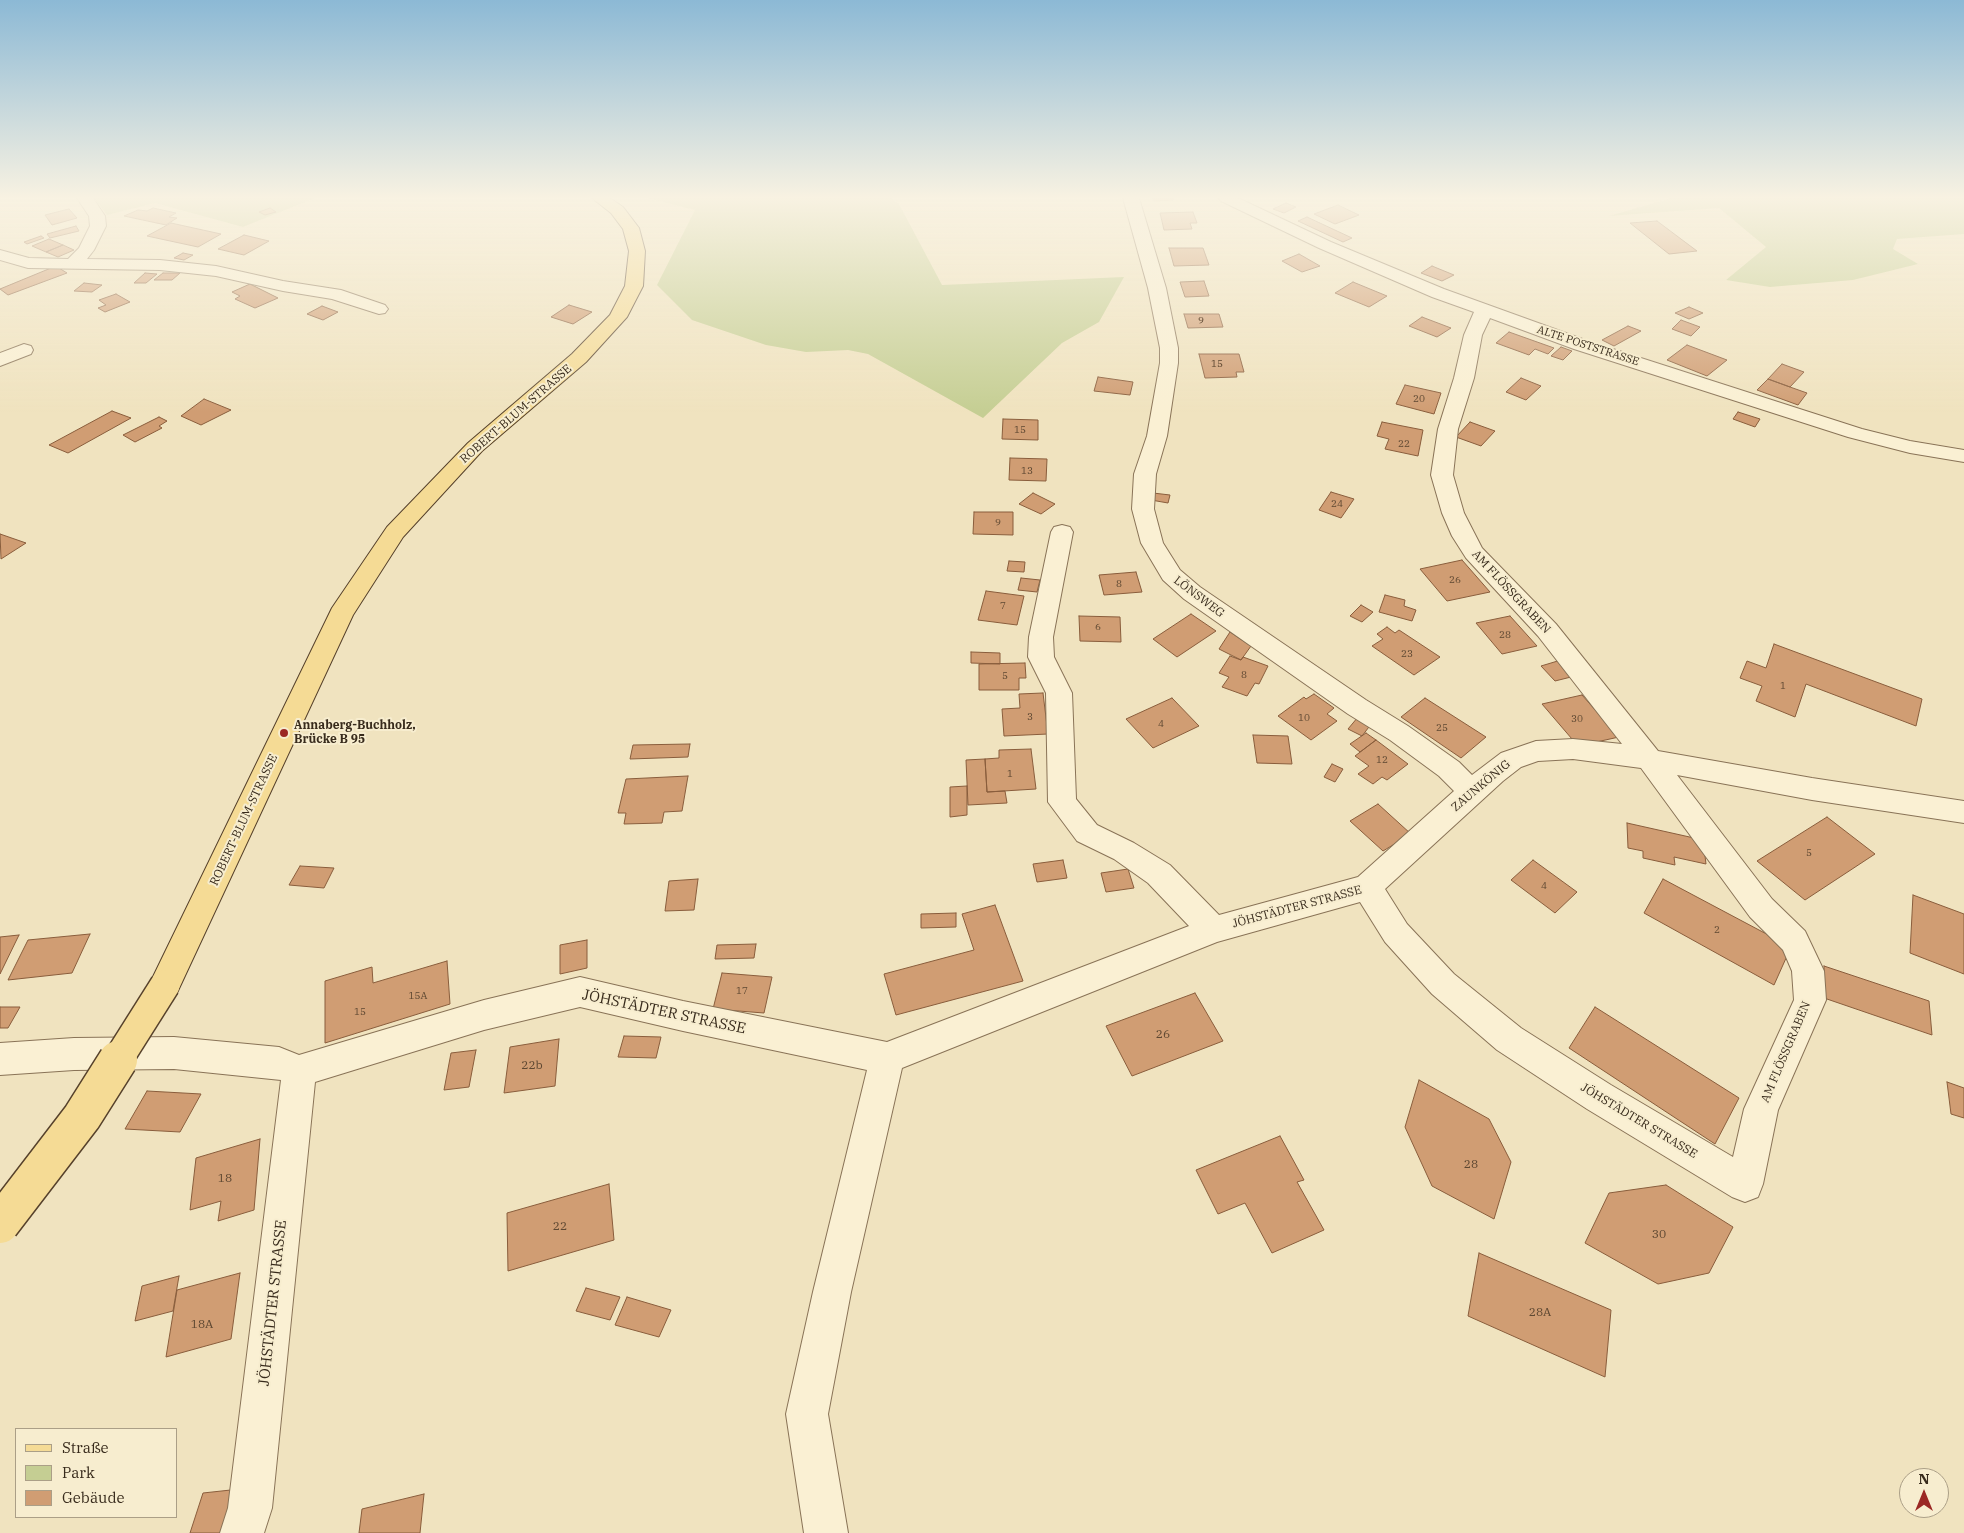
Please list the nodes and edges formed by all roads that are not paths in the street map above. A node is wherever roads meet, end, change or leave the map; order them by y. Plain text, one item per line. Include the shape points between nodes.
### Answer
1 (207, 270) edge
2 (635, 270) edge
3 (1152, 270) edge
4 (1384, 270) edge
5 (379, 309) dead end
6 (1484, 311) junction
7 (24, 350) dead end
8 (0, 360) edge
9 (1964, 456) edge
10 (1062, 532) dead end
11 (1651, 761) junction
12 (1472, 792) junction
13 (1964, 812) edge
14 (1367, 887) junction
15 (1213, 930) junction
16 (887, 1058) junction
17 (0, 1059) edge
18 (299, 1071) junction
19 (1745, 1184) joint
20 (0, 1224) edge
21 (242, 1533) edge
22 (826, 1533) edge

1 - 5 street via 335,294
2 - 20 main road, ROBERT-BLUM-STRASSE, bridge via 634,286 618,317 579,358 475,447 395,532 341,614 165,985 82,1116
3 - 12 street, LÖNSWEG via 1169,348 1169,363 1157,436 1145,474 1143,509 1152,543 1171,575 1357,708 1399,732 1449,769
4 - 6 street, ALTE POSTSTRASSE
6 - 9 street, ALTE POSTSTRASSE via 1855,433
6 - 11 street, AM FLÖSSGRABEN via 1473,335 1448,429 1442,475 1453,512 1474,553 1547,630
7 - 8 street
10 - 15 street via 1041,638 1041,657 1058,693 1062,802 1087,833 1124,851 1159,874
11 - 12 street, ZAUNKÖNIG via 1609,752 1573,749 1536,751 1511,760
11 - 13 street
11 - 19 street, AM FLÖSSGRABEN via 1761,908 1794,941 1808,971 1810,1000 1761,1108
12 - 14 street, ZAUNKÖNIG
14 - 15 street, JÖHSTÄDTER STRASSE
14 - 19 street, JÖHSTÄDTER STRASSE via 1396,933 1443,984 1509,1038 1599,1097
15 - 16 street, JÖHSTÄDTER STRASSE
16 - 18 street, JÖHSTÄDTER STRASSE via 580,992 484,1016
16 - 22 street via 807,1414
17 - 18 street via 174,1053 279,1063
18 - 21 street, JÖHSTÄDTER STRASSE via 250,1508

